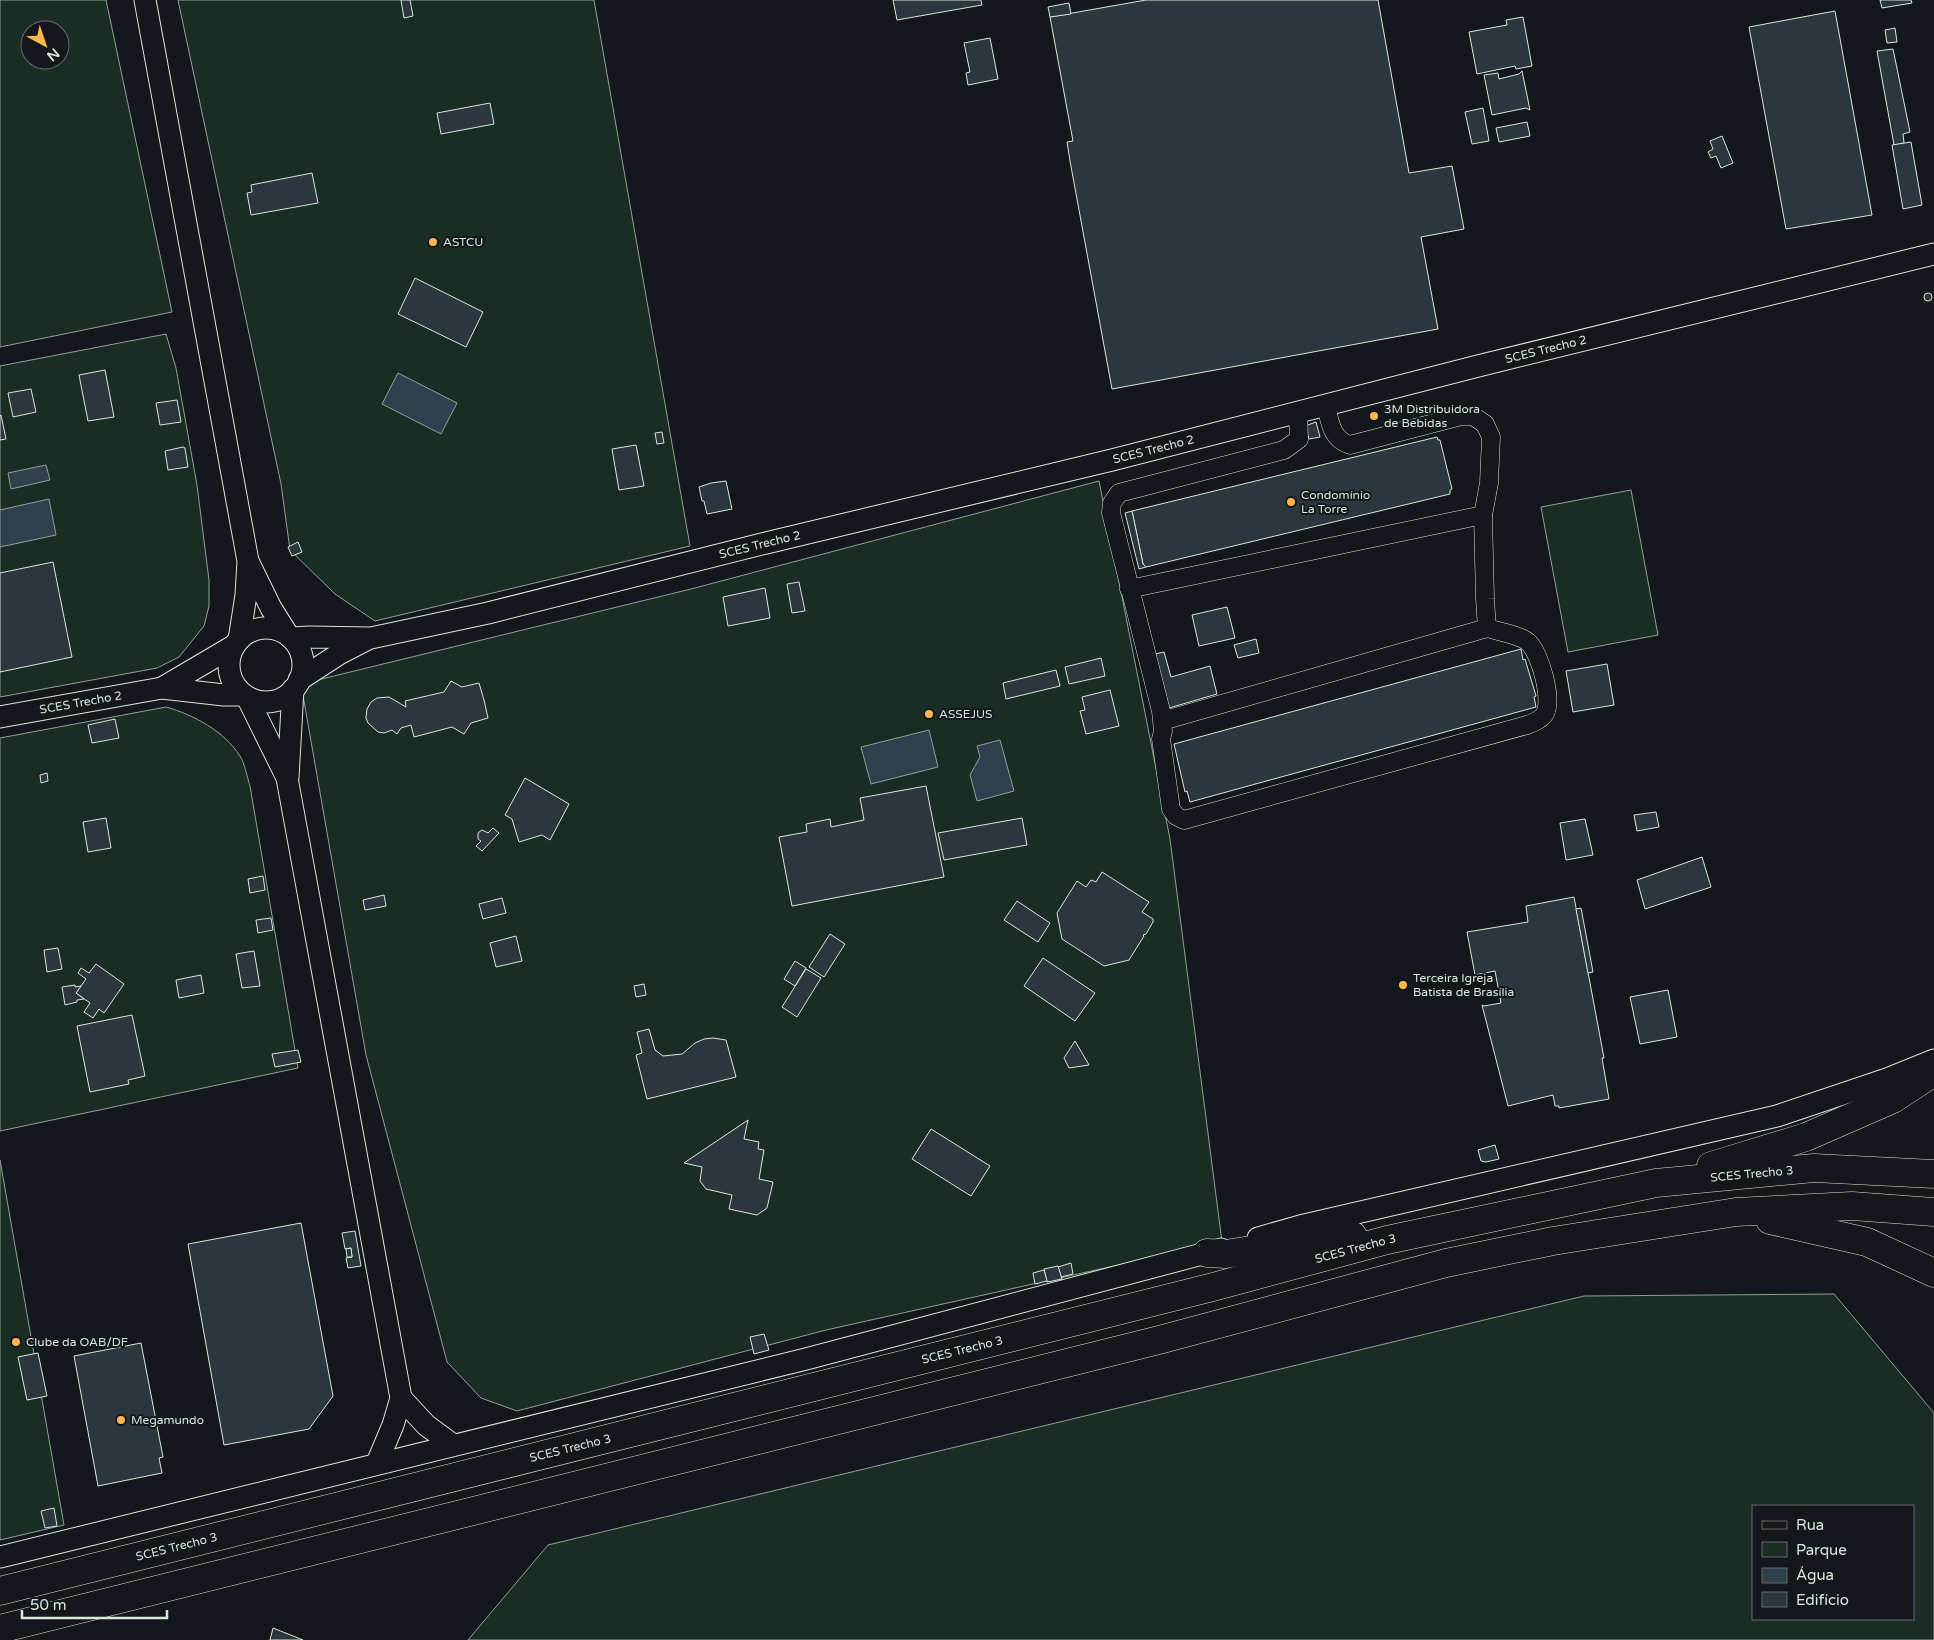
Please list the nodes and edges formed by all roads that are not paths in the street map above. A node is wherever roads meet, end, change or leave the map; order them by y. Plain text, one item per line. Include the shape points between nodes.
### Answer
1 (145, 0) edge
2 (1934, 254) edge
3 (1326, 405) junction
4 (1298, 412) junction
5 (1483, 515) junction
6 (248, 561) junction
7 (1129, 589) junction
8 (1487, 628) junction
9 (290, 637) junction
10 (371, 638) junction
11 (237, 642) junction
12 (296, 685) junction
13 (162, 688) junction
14 (245, 696) junction
15 (0, 717) edge
16 (1162, 721) junction
17 (288, 778) junction
18 (1934, 1060) edge
19 (1934, 1072) edge
20 (1934, 1174) edge
21 (1656, 1183) junction
22 (1736, 1212) junction
23 (1934, 1212) edge
24 (1387, 1240) junction
25 (1207, 1253) junction
26 (1934, 1273) edge
27 (401, 1398) junction
28 (453, 1445) junction
29 (377, 1463) junction
30 (0, 1557) edge
31 (0, 1591) edge
32 (0, 1629) edge

1 - 6 street
2 - 3 street, SCES Trecho 2
3 - 4 street, SCES Trecho 2
3 - 5 street via 1334,434 1341,442 1350,445 1461,416 1473,416 1485,424 1491,437 1491,451
4 - 7 street via 1299,439 1284,450 1119,493 1112,502 1111,513
4 - 10 street, SCES Trecho 2 via 488,613
5 - 7 street
5 - 8 street
6 - 9 street via 271,608
6 - 11 street via 246,595
7 - 16 street
8 - 16 street
8 - 16 street via 1527,641 1535,650 1548,703 1544,714 1535,722 1184,820 1171,809 1161,739
9 - 10 street, SCES Trecho 2
9 - 11 street via 278,630 262,629
9 - 12 street via 302,658
10 - 12 street, SCES Trecho 2 via 339,654
11 - 13 street, SCES Trecho 2
11 - 14 street via 230,654 230,671 236,687
12 - 14 street via 283,697 271,701
12 - 17 street
13 - 14 street, SCES Trecho 2
13 - 15 street, SCES Trecho 2
14 - 17 street
17 - 27 street
18 - 25 street via 1887,1080 1777,1116 1300,1226
19 - 21 highway via 1893,1099 1806,1137
20 - 21 highway, SCES Trecho 3 via 1814,1168
21 - 24 highway, SCES Trecho 3
22 - 23 highway via 1852,1206
22 - 26 highway via 1867,1242
22 - 32 highway via 1553,1241 1446,1263 1159,1340
24 - 25 highway via 1345,1234 1226,1254
24 - 31 highway, SCES Trecho 3 via 1213,1287
25 - 28 street via 806,1359
27 - 28 street via 426,1426
27 - 29 street
28 - 29 street
29 - 30 street

